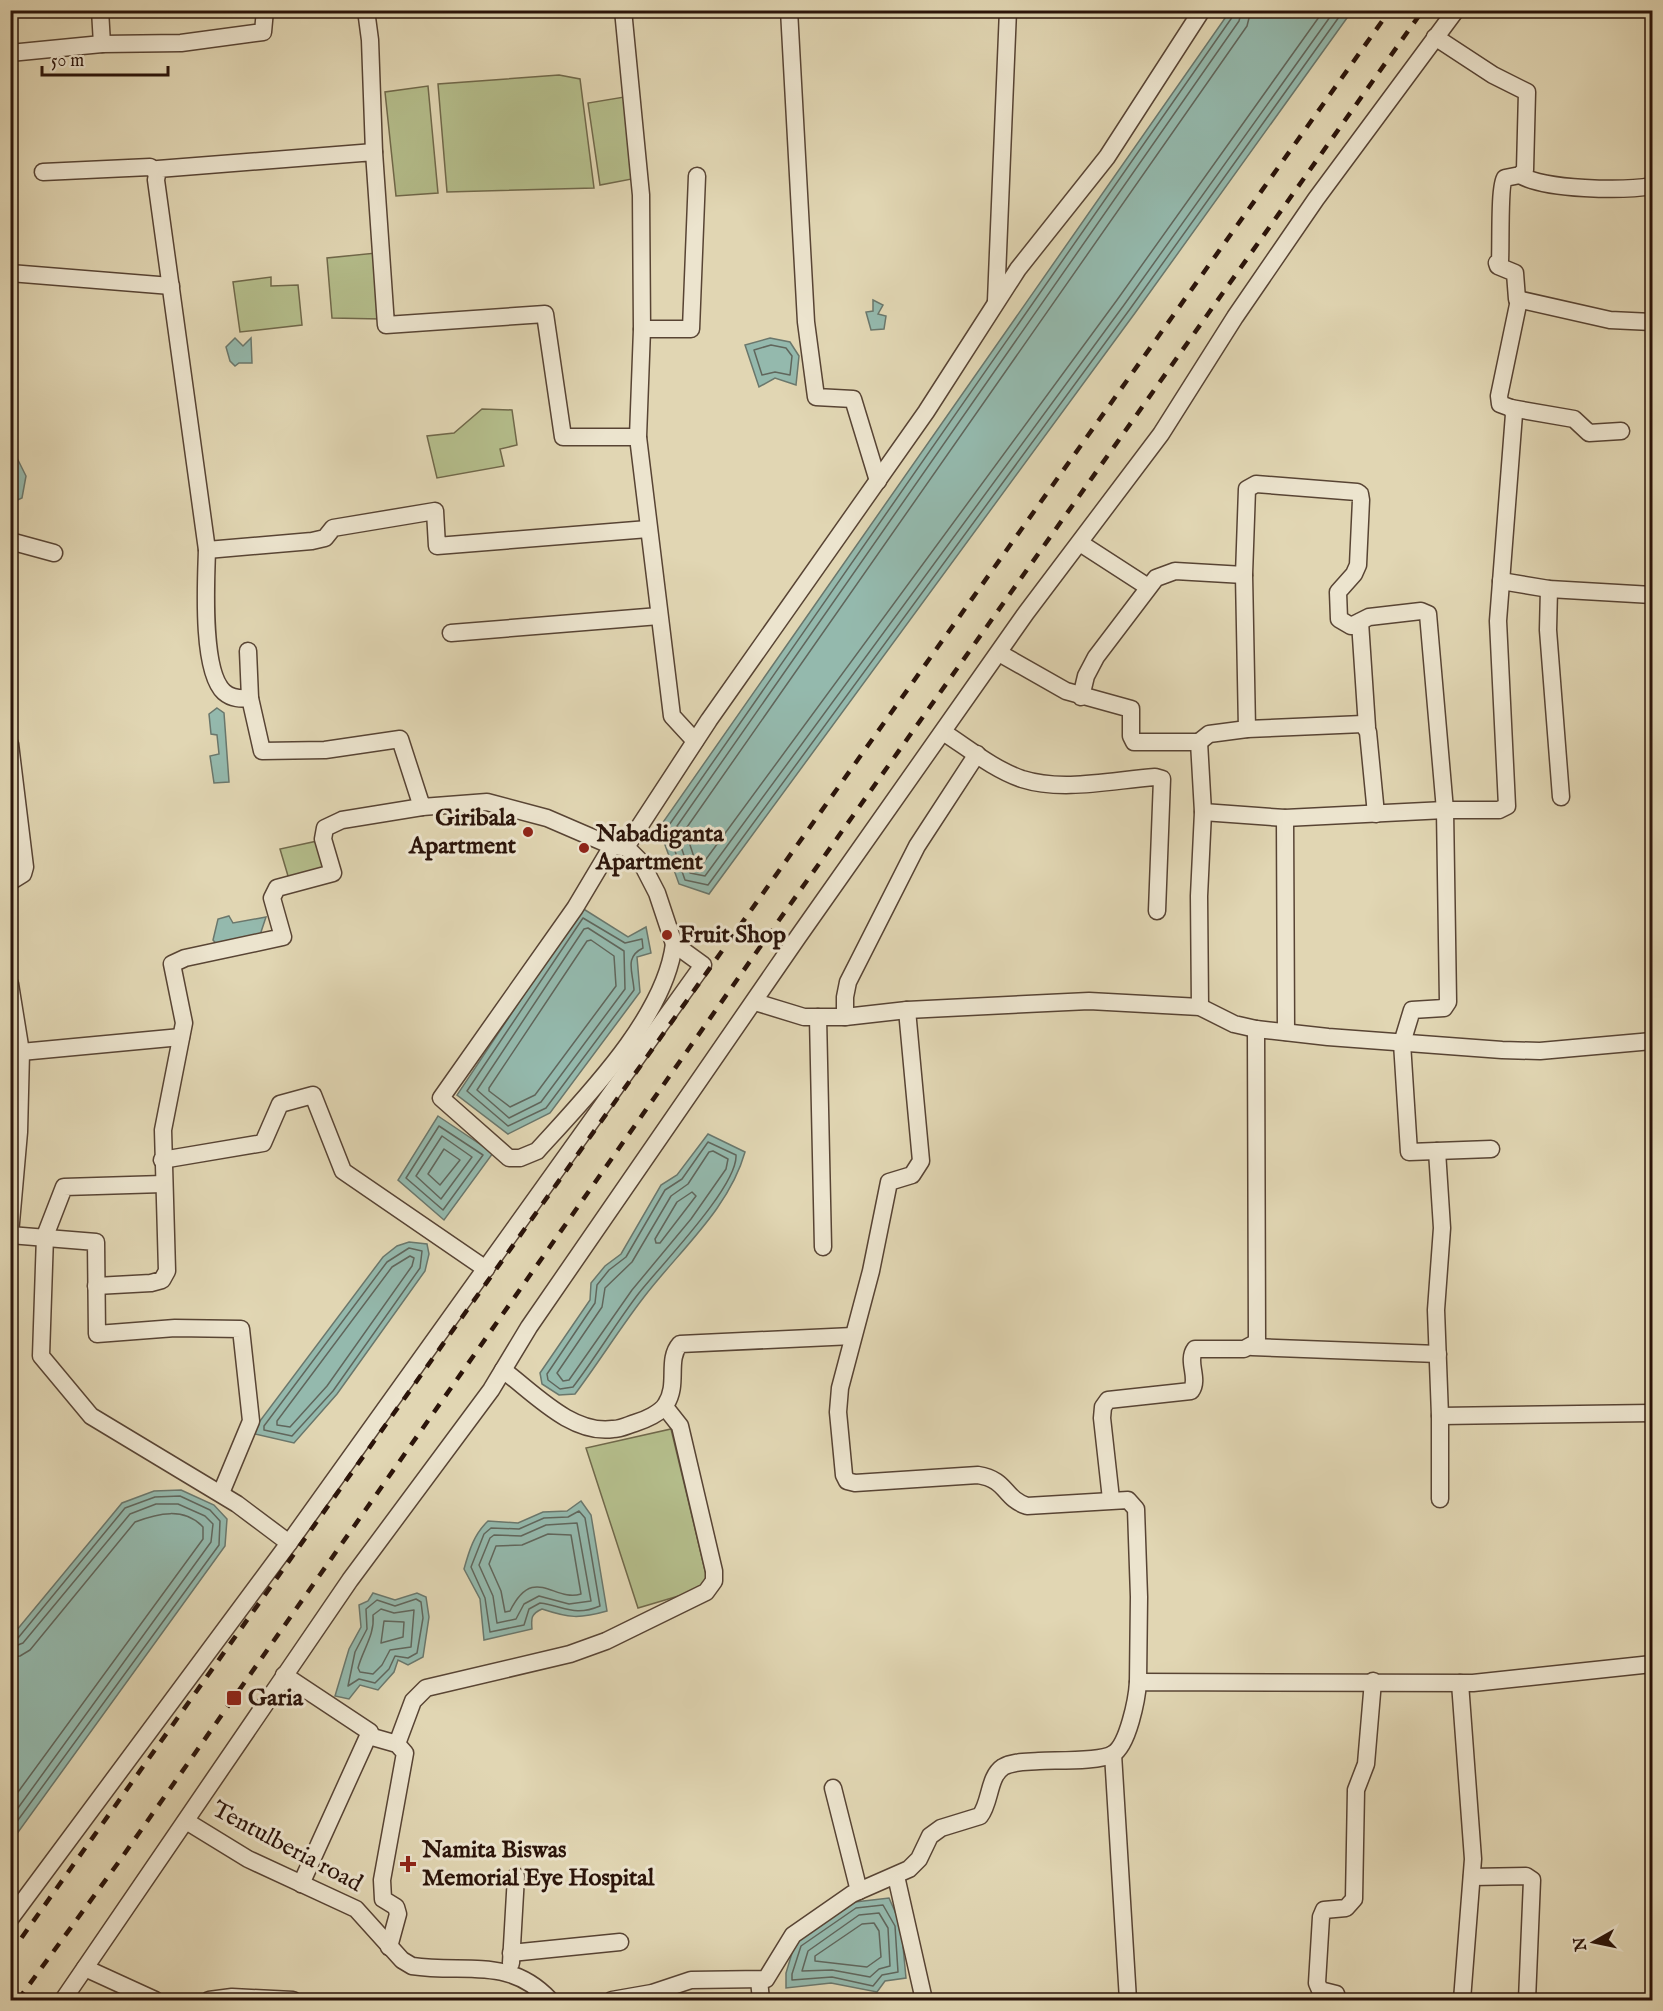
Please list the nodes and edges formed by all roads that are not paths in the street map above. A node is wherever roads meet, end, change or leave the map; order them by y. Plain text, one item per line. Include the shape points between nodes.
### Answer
1 (100, 10) edge
2 (265, 10) edge
3 (366, 10) edge
4 (623, 10) edge
5 (789, 10) edge
6 (1008, 10) edge
7 (1202, 10) edge
8 (1456, 10) edge
9 (1435, 37) junction
10 (102, 44) junction
11 (10, 53) edge
12 (374, 152) junction
13 (156, 171) junction
14 (43, 172) dead end
15 (1520, 175) junction
16 (697, 176) dead end
17 (1653, 186) edge
18 (10, 273) edge
19 (171, 286) junction
20 (1519, 300) junction
21 (996, 302) junction
22 (1653, 322) edge
23 (642, 329) junction
24 (1511, 408) junction
25 (1621, 430) dead end
26 (638, 436) junction
27 (878, 481) junction
28 (648, 529) junction
29 (10, 541) edge
30 (1080, 543) junction
31 (207, 550) junction
32 (54, 553) dead end
33 (1244, 575) junction
34 (1501, 581) junction
35 (1148, 587) junction
36 (1548, 589) junction
37 (1653, 595) edge
38 (659, 616) junction
39 (1360, 622) junction
40 (451, 633) dead end
41 (248, 651) dead end
42 (999, 653) junction
43 (1081, 697) junction
44 (250, 698) junction
45 (1367, 727) junction
46 (1247, 729) junction
47 (943, 732) junction
48 (695, 741) junction
49 (1199, 742) junction
50 (10, 744) edge
51 (977, 754) junction
52 (1561, 797) dead end
53 (422, 807) junction
54 (1445, 810) junction
55 (1203, 812) junction
56 (1376, 814) junction
57 (1285, 818) junction
58 (619, 846) junction
59 (10, 882) edge
60 (1157, 911) dead end
61 (674, 944) junction
62 (10, 984) edge
63 (755, 1002) junction
64 (1200, 1007) junction
65 (908, 1010) junction
66 (818, 1017) junction
67 (845, 1017) junction
68 (1256, 1029) junction
69 (1286, 1032) junction
70 (181, 1037) junction
71 (1653, 1041) edge
72 (1402, 1043) junction
73 (21, 1052) junction
74 (1491, 1149) dead end
75 (1437, 1151) junction
76 (162, 1160) junction
77 (163, 1184) junction
78 (10, 1234) edge
79 (45, 1236) junction
80 (824, 1247) dead end
81 (486, 1269) junction
82 (96, 1286) junction
83 (853, 1336) junction
84 (1252, 1347) junction
85 (1438, 1354) junction
86 (503, 1370) junction
87 (665, 1407) junction
88 (1653, 1413) edge
89 (1440, 1416) junction
90 (220, 1493) junction
91 (1111, 1499) junction
92 (1440, 1499) dead end
93 (289, 1543) junction
94 (1653, 1664) edge
95 (284, 1675) junction
96 (1373, 1681) junction
97 (1138, 1682) junction
98 (1460, 1683) junction
99 (369, 1736) junction
100 (397, 1744) junction
101 (1113, 1754) junction
102 (833, 1788) dead end
103 (186, 1821) junction
104 (516, 1876) dead end
105 (897, 1876) junction
106 (1472, 1877) junction
107 (301, 1884) junction
108 (859, 1891) junction
109 (10, 1919) edge
110 (620, 1942) dead end
111 (389, 1947) junction
112 (511, 1953) junction
113 (85, 1968) junction
114 (510, 1972) junction
115 (759, 1980) junction
116 (242, 1999) edge
117 (63, 2001) edge
118 (155, 2001) edge
119 (209, 2001) edge
120 (293, 2001) edge
121 (550, 2001) edge
122 (612, 2001) edge
123 (761, 2001) edge
124 (924, 2001) edge
125 (1128, 2001) edge
126 (1338, 2001) edge
127 (1462, 2001) edge
128 (1527, 2001) edge

1 - 10 street
2 - 10 street via 263,32 182,43
3 - 12 street
4 - 23 street via 641,195
5 - 27 street via 806,322 816,397 853,399
6 - 21 street
7 - 21 street via 1107,158
8 - 9 street
9 - 15 street via 1527,92 1525,170
9 - 30 street via 1316,199 1161,434
10 - 11 street
12 - 13 street via 161,167
12 - 26 street via 386,325 545,314 562,437
13 - 14 street via 150,168
13 - 19 street
15 - 17 street via 1539,183
15 - 20 street via 1505,178 1500,187 1502,224 1497,263 1515,273 1515,295
16 - 23 street via 691,329
18 - 19 street
19 - 31 street
20 - 22 street via 1610,320
20 - 24 street via 1499,396 1500,404
21 - 27 street
23 - 26 street
24 - 25 street via 1574,419 1589,433
24 - 34 street via 1514,419
26 - 28 street
27 - 48 street
28 - 31 street via 437,546 435,511 333,528 325,538 312,541
28 - 38 street
29 - 32 street
30 - 35 street
30 - 42 street
31 - 44 street via 204,602 215,676 226,694 237,699
33 - 35 street via 1175,571 1156,578
33 - 39 street via 1246,496 1251,485 1357,492 1361,500 1358,565 1338,592 1337,613 1346,625
33 - 46 street
34 - 36 street
34 - 54 street via 1498,652 1507,806 1499,810
35 - 43 street via 1096,657
36 - 37 street
36 - 52 street
38 - 40 street
38 - 48 street via 672,716
39 - 45 street
39 - 54 street via 1368,617 1421,611 1428,614
41 - 44 street
42 - 43 street
42 - 47 street
43 - 49 street via 1131,709 1134,742
44 - 53 street via 262,751 325,750 400,739
45 - 46 street via 1359,723
45 - 56 street
46 - 49 street via 1209,734
47 - 51 street
47 - 63 street
48 - 58 street
49 - 55 street
50 - 59 street via 25,867 24,874
51 - 60 street via 1015,776 1047,784 1162,779
51 - 67 street via 917,846 848,982
53 - 58 street via 487,802 547,818
53 - 70 street via 342,820 326,828 323,839 333,873 277,888 272,898 283,937 172,964 182,1002
54 - 56 street
54 - 72 street via 1448,1002 1444,1008 1412,1010
55 - 57 street
55 - 64 street
56 - 57 street
57 - 69 street
58 - 61 street via 641,862 657,893
58 - 61 street via 441,1098 509,1158 537,1151 631,1041 671,968
61 - 81 street via 703,965
62 - 73 street
63 - 66 street via 804,1017
63 - 86 street
64 - 65 street via 1089,1002
64 - 68 street via 1234,1024
65 - 67 street
65 - 83 street via 921,1161 912,1175 889,1182
66 - 67 street
66 - 80 street
68 - 69 street
68 - 84 street via 1258,1335
69 - 72 street
70 - 73 street
70 - 76 street via 163,1130
71 - 72 street via 1540,1052
72 - 75 street via 1408,1152
73 - 78 street
74 - 75 street
75 - 85 street via 1442,1228 1436,1310
76 - 77 street
76 - 81 street via 263,1143 280,1104 314,1095 343,1171
77 - 79 street via 64,1187
77 - 82 street via 168,1253 162,1280
78 - 79 street
79 - 82 street via 96,1242
79 - 90 street via 41,1356 91,1416
81 - 93 street
82 - 90 street via 97,1334 175,1328 241,1329 251,1421
83 - 87 street via 680,1344 673,1360 673,1391
83 - 91 street via 838,1412 848,1481 978,1475 998,1480 1017,1503 1027,1506
84 - 85 street
84 - 91 street via 1196,1349 1192,1352 1195,1383 1191,1391 1108,1400 1102,1418
85 - 89 street
86 - 87 street via 572,1422 589,1427 613,1430 643,1421
86 - 95 street
87 - 100 street via 680,1426 714,1571 714,1581 706,1592 606,1641 570,1654 426,1688 412,1701
88 - 89 street
89 - 92 street
90 - 93 street
91 - 97 street via 1128,1500 1136,1509
93 - 109 street
94 - 98 street
95 - 99 street via 367,1729
95 - 103 street
96 - 97 street
96 - 98 street
96 - 126 street via 1366,1764 1356,1790 1354,1899 1346,1908 1324,1910 1321,1917 1318,1987 1336,1994
97 - 101 street via 1124,1740
98 - 106 street via 1472,1818
99 - 100 street
99 - 107 street
100 - 111 street via 405,1759 382,1880 382,1899 396,1907 398,1914
101 - 105 street via 1023,1762 1001,1768 994,1778 985,1811 930,1836 919,1859
101 - 125 street
102 - 108 street
103 - 107 street, Tentulberia road via 248,1859
103 - 113 street
104 - 112 street
105 - 108 street
105 - 124 street
106 - 127 street
106 - 128 street via 1526,1876 1532,1880
107 - 111 street, Tentulberia road via 356,1909
108 - 115 street via 793,1935 772,1973
110 - 112 street
111 - 114 street, Tentulberia road via 412,1966
112 - 114 street
113 - 117 street
113 - 118 street
114 - 121 street, Tentulberia road
115 - 122 street via 691,1980
115 - 123 street
116 - 119 street
116 - 120 street

